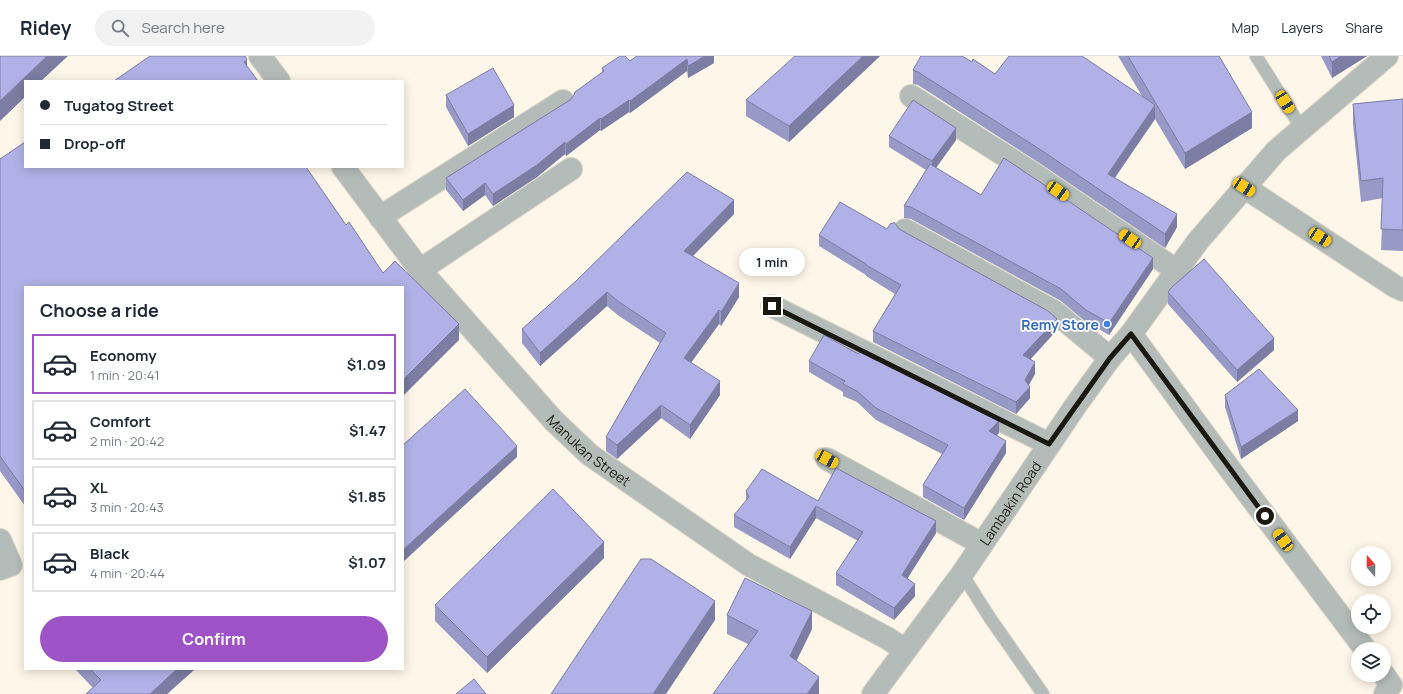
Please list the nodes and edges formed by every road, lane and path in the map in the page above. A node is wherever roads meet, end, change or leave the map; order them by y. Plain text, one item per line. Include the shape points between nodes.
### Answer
1 (260, 56) edge
2 (1256, 56) edge
3 (1387, 56) edge
4 (278, 80) edge
5 (911, 96) dead end
6 (563, 101) dead end
7 (1302, 129) junction
8 (344, 168) edge
9 (571, 169) dead end
10 (1244, 187) junction
11 (380, 217) junction
12 (905, 230) dead end
13 (420, 270) junction
14 (1176, 270) junction
15 (1403, 290) edge
16 (772, 306) dead end
17 (1131, 334) junction
18 (1110, 358) junction
19 (1049, 444) junction
20 (827, 459) dead end
21 (0, 540) edge
22 (982, 544) junction
23 (0, 569) edge
24 (962, 574) junction
25 (1359, 642) edge
26 (905, 650) junction
27 (1389, 682) edge
28 (873, 694) edge
29 (1043, 694) edge
30 (1386, 694) edge

1 - 4 street
2 - 7 lane
3 - 7 street, Lambakin Road
5 - 14 street via 1034,174
6 - 11 street
7 - 10 street, Lambakin Road via 1276,151
8 - 11 street, Manukan Street
9 - 13 street
10 - 14 street, Lambakin Road
10 - 15 street
11 - 13 street, Manukan Street
12 - 18 street via 1054,312
13 - 26 street, Manukan Street via 554,421 590,455 749,565
14 - 17 street, Lambakin Road
16 - 19 street
17 - 18 street, Lambakin Road
17 - 25 street
18 - 19 street, Lambakin Road
19 - 22 street, Lambakin Road
20 - 22 street
21 - 23 street via 11,565
22 - 24 street, Lambakin Road
24 - 26 street, Lambakin Road
24 - 29 lane
26 - 28 street, Lambakin Road
27 - 30 street via 1391,685

